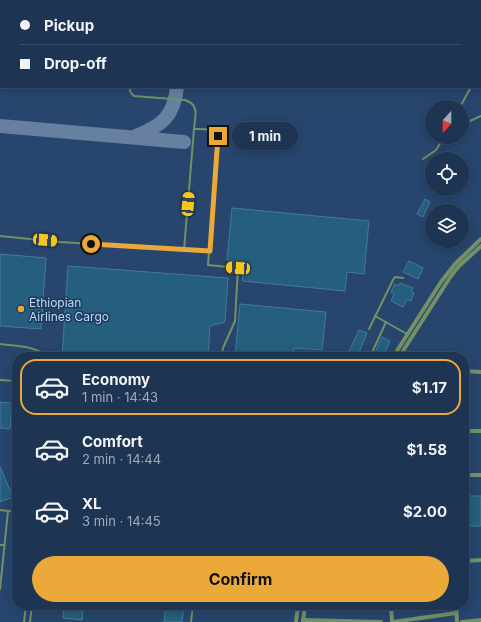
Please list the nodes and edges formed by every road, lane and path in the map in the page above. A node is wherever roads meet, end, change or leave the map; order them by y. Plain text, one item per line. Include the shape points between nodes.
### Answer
1 (129, 88) edge
2 (470, 88) edge
3 (464, 100) edge
4 (481, 116) edge
5 (469, 121) edge
6 (194, 129) junction
7 (440, 144) edge
8 (423, 159) dead end
9 (0, 236) edge
10 (481, 239) edge
11 (481, 246) edge
12 (184, 250) junction
13 (210, 251) junction
14 (404, 278) dead end
15 (375, 316) junction
16 (386, 322) junction
17 (369, 329) dead end
18 (407, 334) junction
19 (0, 344) edge
20 (40, 352) edge
21 (223, 352) edge
22 (372, 352) edge
23 (396, 352) edge
24 (402, 352) edge
25 (469, 371) edge
26 (481, 372) edge
27 (0, 380) edge
28 (12, 381) edge
29 (469, 431) edge
30 (481, 431) edge
31 (469, 475) edge
32 (481, 475) edge
33 (0, 510) edge
34 (8, 511) junction
35 (12, 511) edge
36 (0, 545) edge
37 (4, 546) junction
38 (481, 560) edge
39 (469, 561) edge
40 (0, 589) edge
41 (25, 610) edge
42 (31, 610) edge
43 (192, 610) edge
44 (297, 610) edge
45 (304, 610) edge
46 (391, 610) edge
47 (456, 612) joint
48 (481, 620) edge
49 (303, 621) edge
50 (24, 622) edge
51 (30, 622) edge
52 (191, 622) edge
53 (296, 622) edge
54 (380, 622) edge
55 (392, 622) edge
56 (457, 622) edge
57 (462, 622) edge

1 - 6 lane via 134,96 190,102 196,110
2 - 3 lane
4 - 5 lane
6 - 12 lane
6 - 13 lane via 208,129 218,136
7 - 8 lane
9 - 12 lane
10 - 18 street via 455,264
11 - 24 street via 459,266
12 - 13 lane
13 - 21 lane via 208,266 238,268 235,321
14 - 15 lane via 394,278
15 - 16 lane
15 - 17 lane
16 - 18 lane
16 - 22 lane
18 - 23 street
19 - 20 lane
25 - 26 street
27 - 28 lane
29 - 30 street
31 - 32 street
33 - 34 lane
34 - 35 lane
34 - 37 lane
36 - 37 lane
37 - 40 lane
38 - 39 street
41 - 50 lane
42 - 51 lane
43 - 52 lane
44 - 53 street
45 - 49 street
46 - 55 street
47 - 55 street
47 - 56 street
48 - 57 street
49 - 54 street

